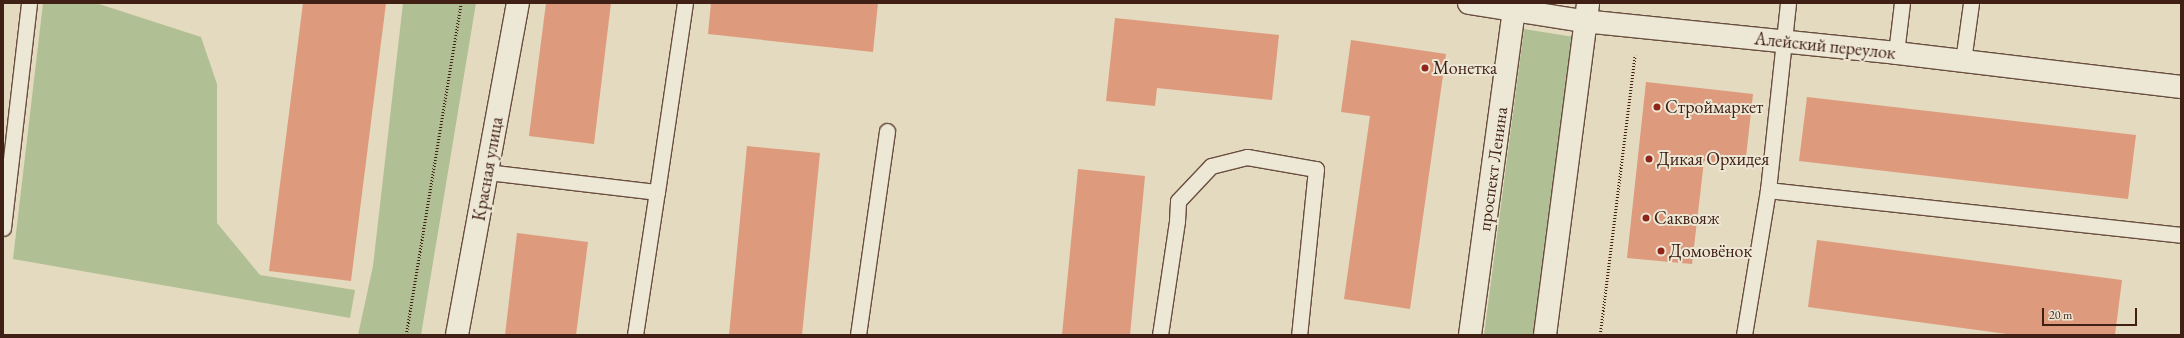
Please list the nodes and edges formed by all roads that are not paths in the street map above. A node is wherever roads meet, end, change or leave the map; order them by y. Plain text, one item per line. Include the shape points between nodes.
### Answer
1 (30, 3) edge
2 (518, 3) edge
3 (685, 3) edge
4 (1469, 3) edge
5 (1788, 3) edge
6 (1902, 3) edge
7 (1971, 3) edge
8 (1515, 7) edge
9 (1586, 12) edge
10 (1785, 42) junction
11 (1896, 53) junction
12 (1963, 61) junction
13 (2181, 87) edge
14 (887, 131) dead end
15 (487, 172) junction
16 (1768, 190) junction
17 (657, 192) junction
18 (3, 228) edge
19 (2181, 235) edge
20 (458, 335) edge
21 (635, 335) edge
22 (858, 335) edge
23 (1160, 335) edge
24 (1298, 335) edge
25 (1470, 335) edge
26 (1545, 335) edge
27 (1744, 335) edge

1 - 18 lane
2 - 15 street, Красная улица
3 - 17 lane
4 - 8 street, Алейский переулок
5 - 10 lane
6 - 11 lane
7 - 12 lane
8 - 9 street, Алейский переулок
8 - 25 street, проспект Ленина
9 - 10 street, Алейский переулок via 1639,27
9 - 26 street
10 - 11 street, Алейский переулок
10 - 16 lane
11 - 12 street, Алейский переулок
12 - 13 street, Алейский переулок
14 - 22 lane
15 - 17 lane
15 - 20 street, Красная улица
16 - 19 lane
16 - 27 lane
17 - 21 lane
23 - 24 lane via 1178,201 1211,166 1247,157 1316,169

